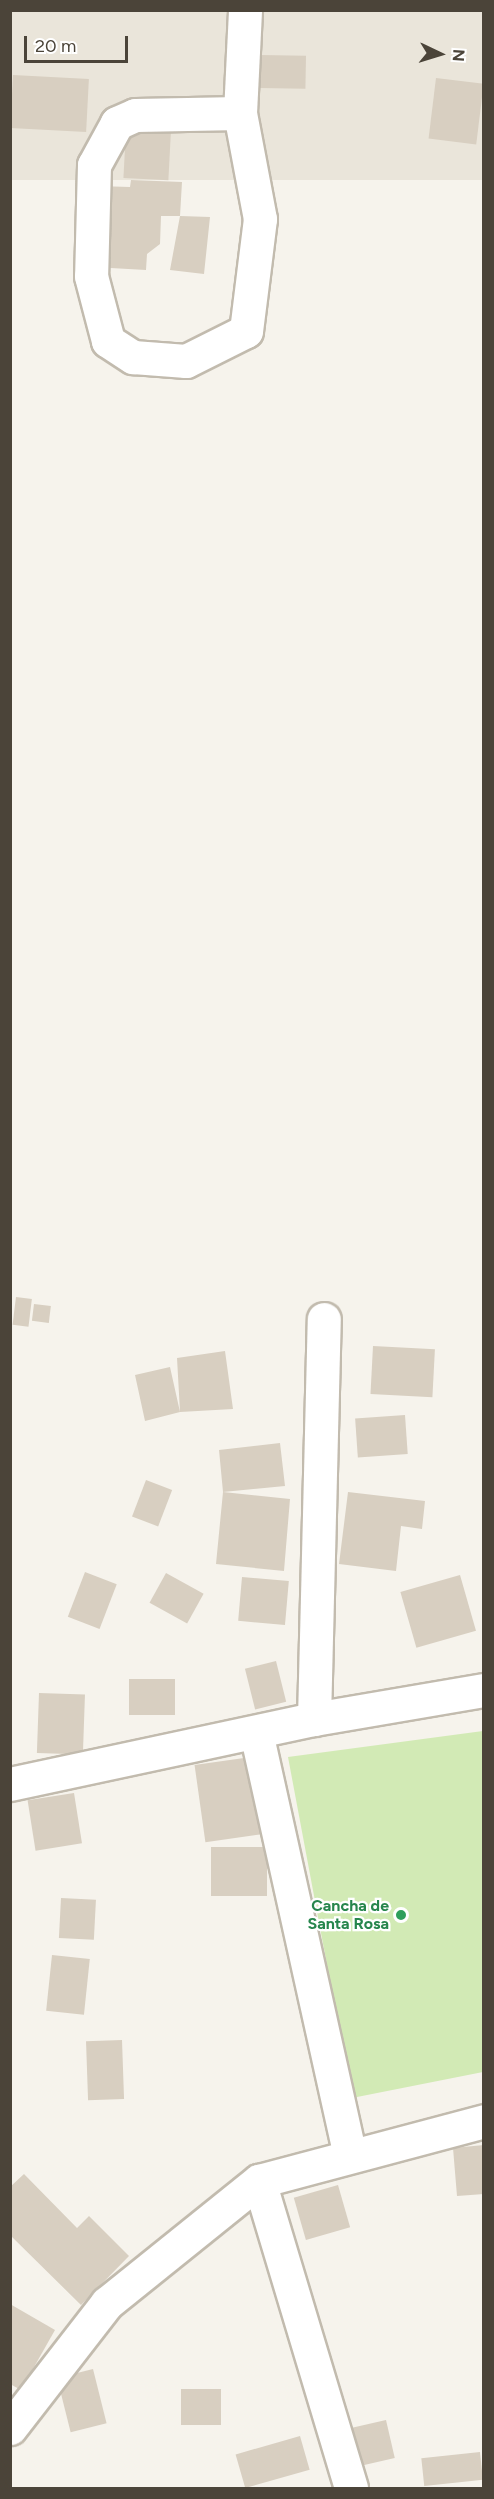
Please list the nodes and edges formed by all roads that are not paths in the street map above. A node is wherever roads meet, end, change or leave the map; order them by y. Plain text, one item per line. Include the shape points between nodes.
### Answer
1 (245, 10) edge
2 (240, 113) junction
3 (324, 1319) dead end
4 (483, 1690) edge
5 (314, 1719) junction
6 (256, 1732) junction
7 (10, 1784) edge
8 (483, 2121) edge
9 (350, 2156) junction
10 (259, 2181) junction
11 (10, 2428) edge
12 (351, 2488) edge

1 - 2 street
2 - 2 street via 260,219 246,331 186,361 133,357 108,341 91,276 94,165 117,123 135,115
3 - 5 street
4 - 5 street
5 - 6 street
6 - 7 street
6 - 9 street
8 - 9 street
9 - 10 street
10 - 11 street via 107,2303
10 - 12 street

